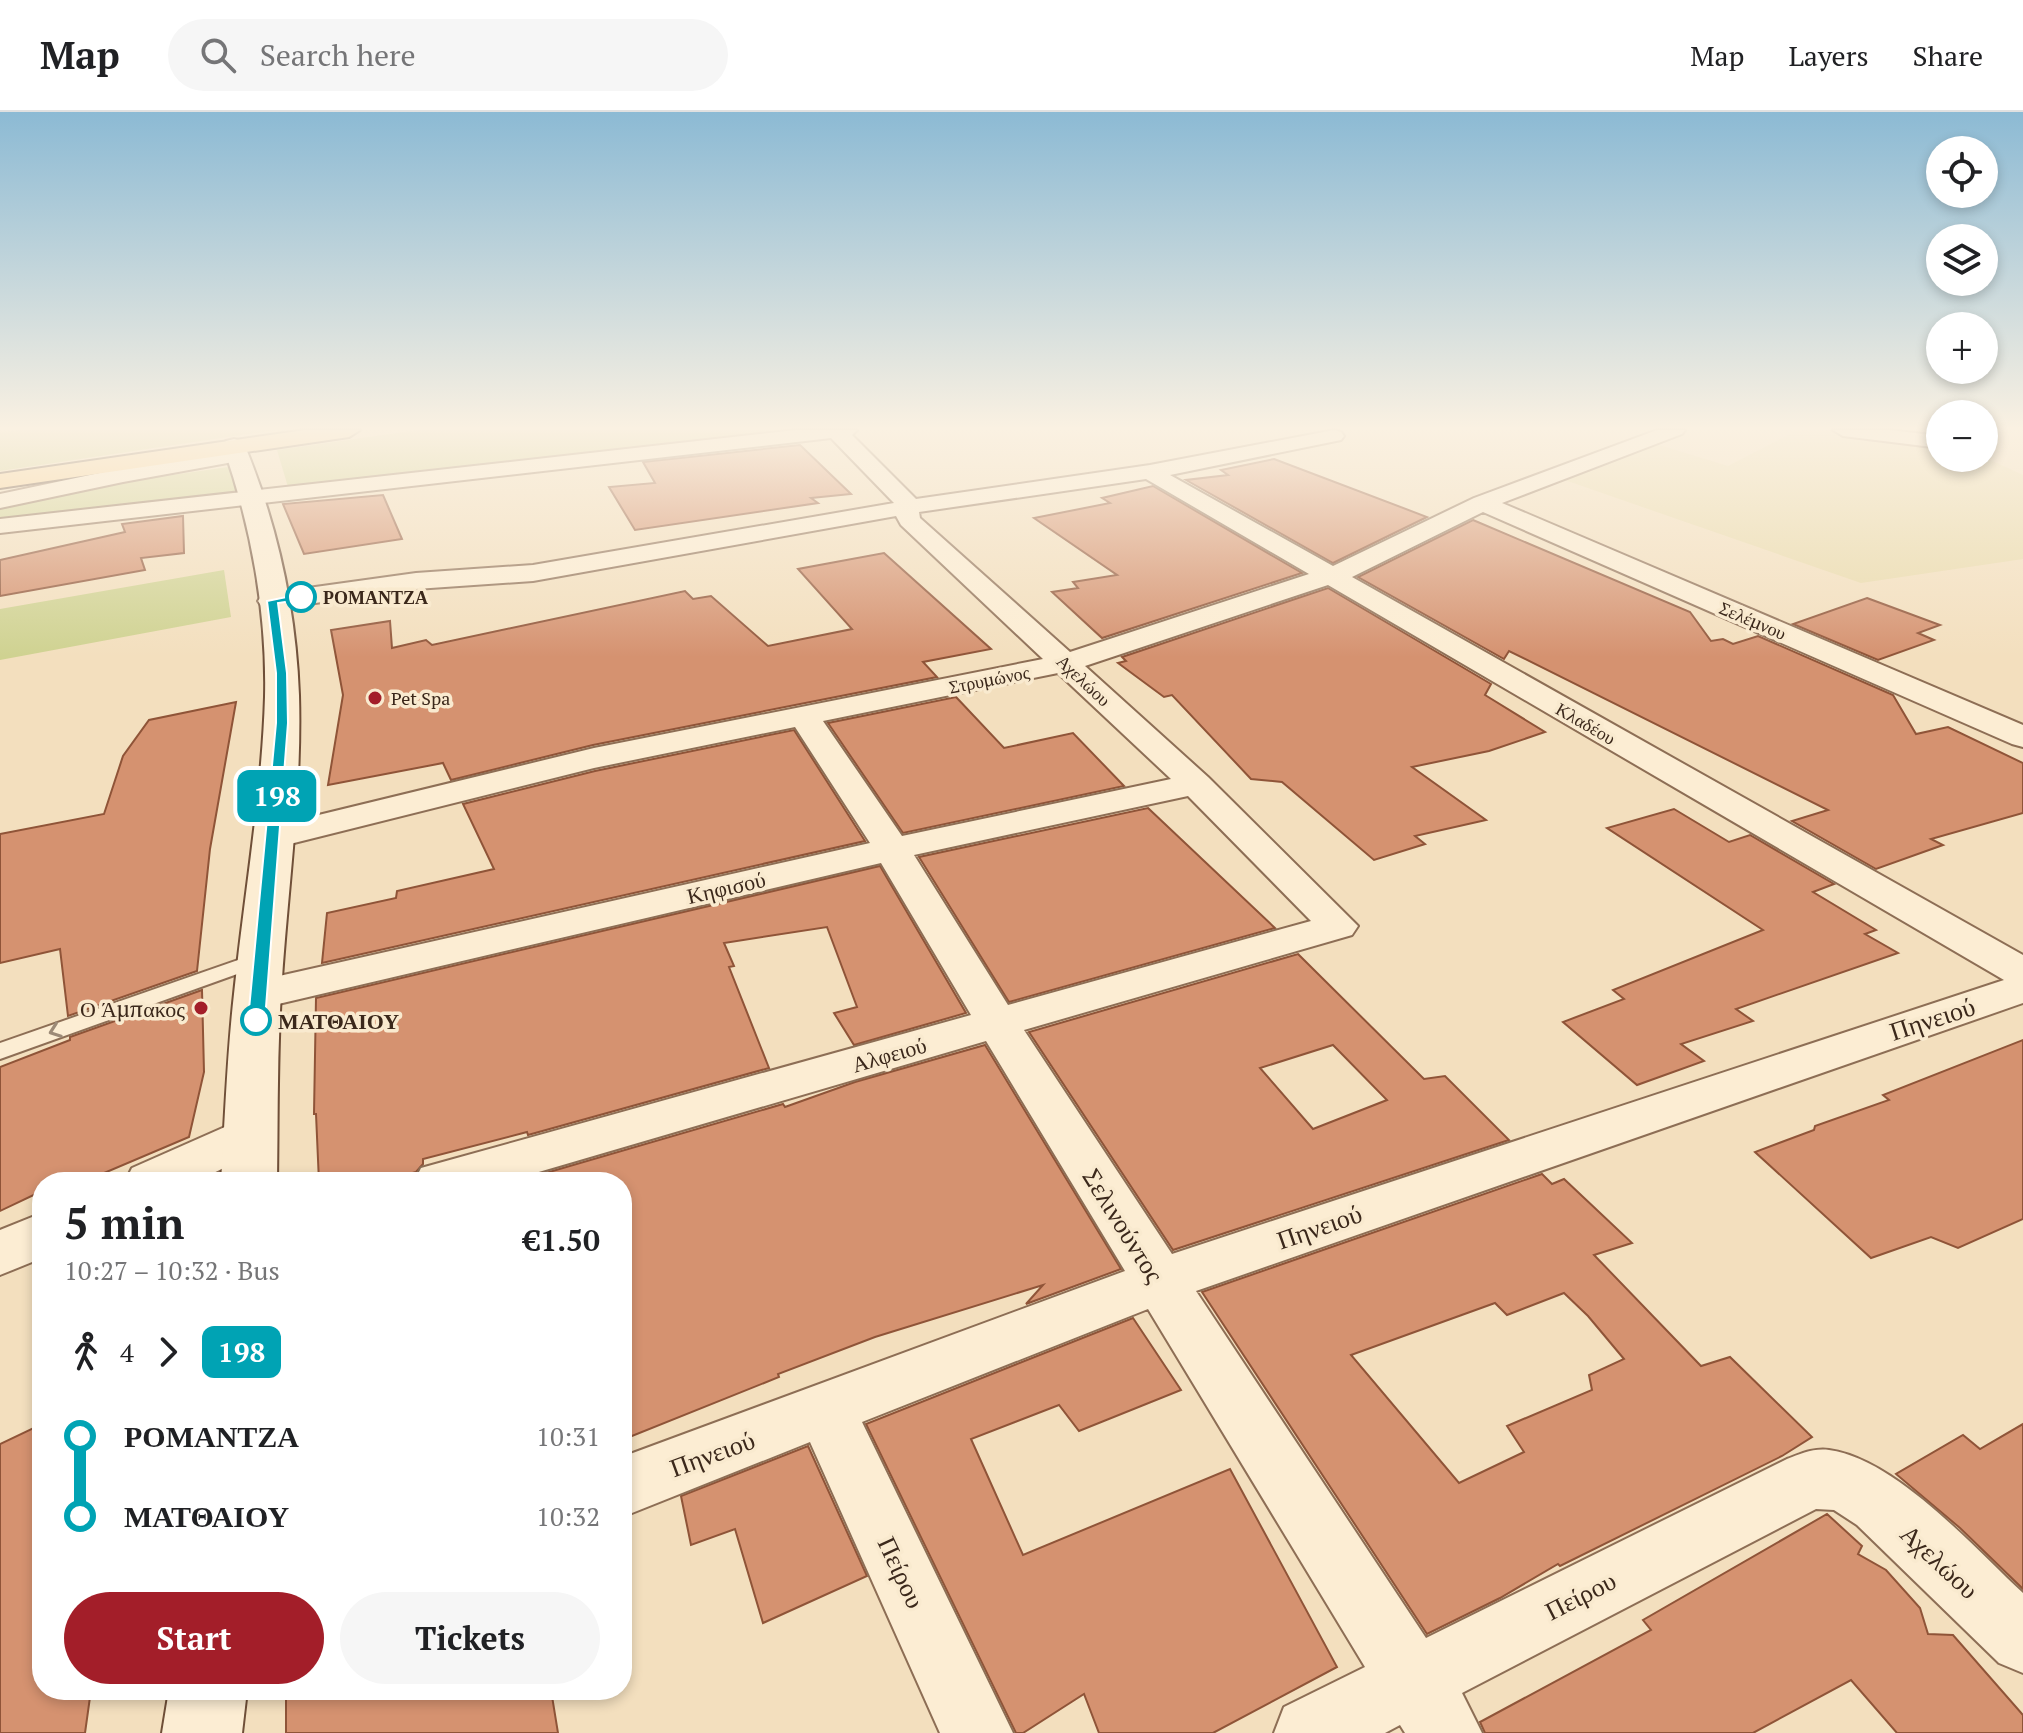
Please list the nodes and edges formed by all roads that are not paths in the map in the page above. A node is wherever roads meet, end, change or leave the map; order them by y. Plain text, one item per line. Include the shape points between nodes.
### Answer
1 (185, 506) edge
2 (255, 506) edge
3 (917, 506) edge
4 (1208, 506) edge
5 (1477, 506) edge
6 (1488, 506) edge
7 (908, 507) junction
8 (0, 526) edge
9 (1329, 576) junction
10 (272, 601) junction
11 (1066, 663) junction
12 (804, 716) junction
13 (2023, 737) edge
14 (1196, 784) junction
15 (274, 837) junction
16 (892, 849) junction
17 (1338, 926) joint
18 (2023, 973) edge
19 (259, 976) junction
20 (2023, 988) edge
21 (997, 1023) junction
22 (0, 1051) edge
23 (252, 1133) junction
24 (171, 1172) edge
25 (250, 1172) edge
26 (474, 1172) edge
27 (32, 1239) edge
28 (0, 1254) edge
29 (1159, 1281) junction
30 (826, 1411) junction
31 (632, 1483) edge
32 (1854, 1486) joint
33 (2023, 1639) edge
34 (207, 1700) edge
35 (1429, 1706) edge
36 (202, 1733) edge
37 (977, 1733) edge
38 (1310, 1733) edge

1 - 8 street
2 - 10 main road
3 - 7 street
4 - 9 street, Κλαδέου
5 - 9 street, Στρυμώνος
6 - 13 street, Σελέμνου
7 - 10 street via 533,573 416,581
7 - 11 street, Αχελώου via 909,520
9 - 11 street, Στρυμώνος
9 - 18 street, Κλαδέου
10 - 15 main road via 282,696
11 - 12 street, Στρυμώνος
11 - 14 street, Αχελώου
12 - 15 street, Στρυμώνος via 553,768
12 - 16 street, Σελινούντος
14 - 16 street, Κηφισού
14 - 17 street, Αχελώου
15 - 19 main road
16 - 19 street, Κηφισού
16 - 21 street, Σελινούντος
17 - 21 street, Αλφειού
19 -> 22 lane, Κηφισού
19 - 23 main road
20 - 29 street, Πηνειού
21 - 26 street, Αλφειού
21 - 29 street, Σελινούντος
23 - 24 street
23 - 25 main road
27 - 28 street
29 - 30 street, Πηνειού
29 - 35 street, Σελινούντος
30 - 31 street, Πηνειού
30 - 37 street, Πείρου
32 - 33 street, Αχελώου
32 - 35 street, Πείρου via 1827,1477 1809,1480
34 - 36 main road
35 - 38 street, Πείρου

